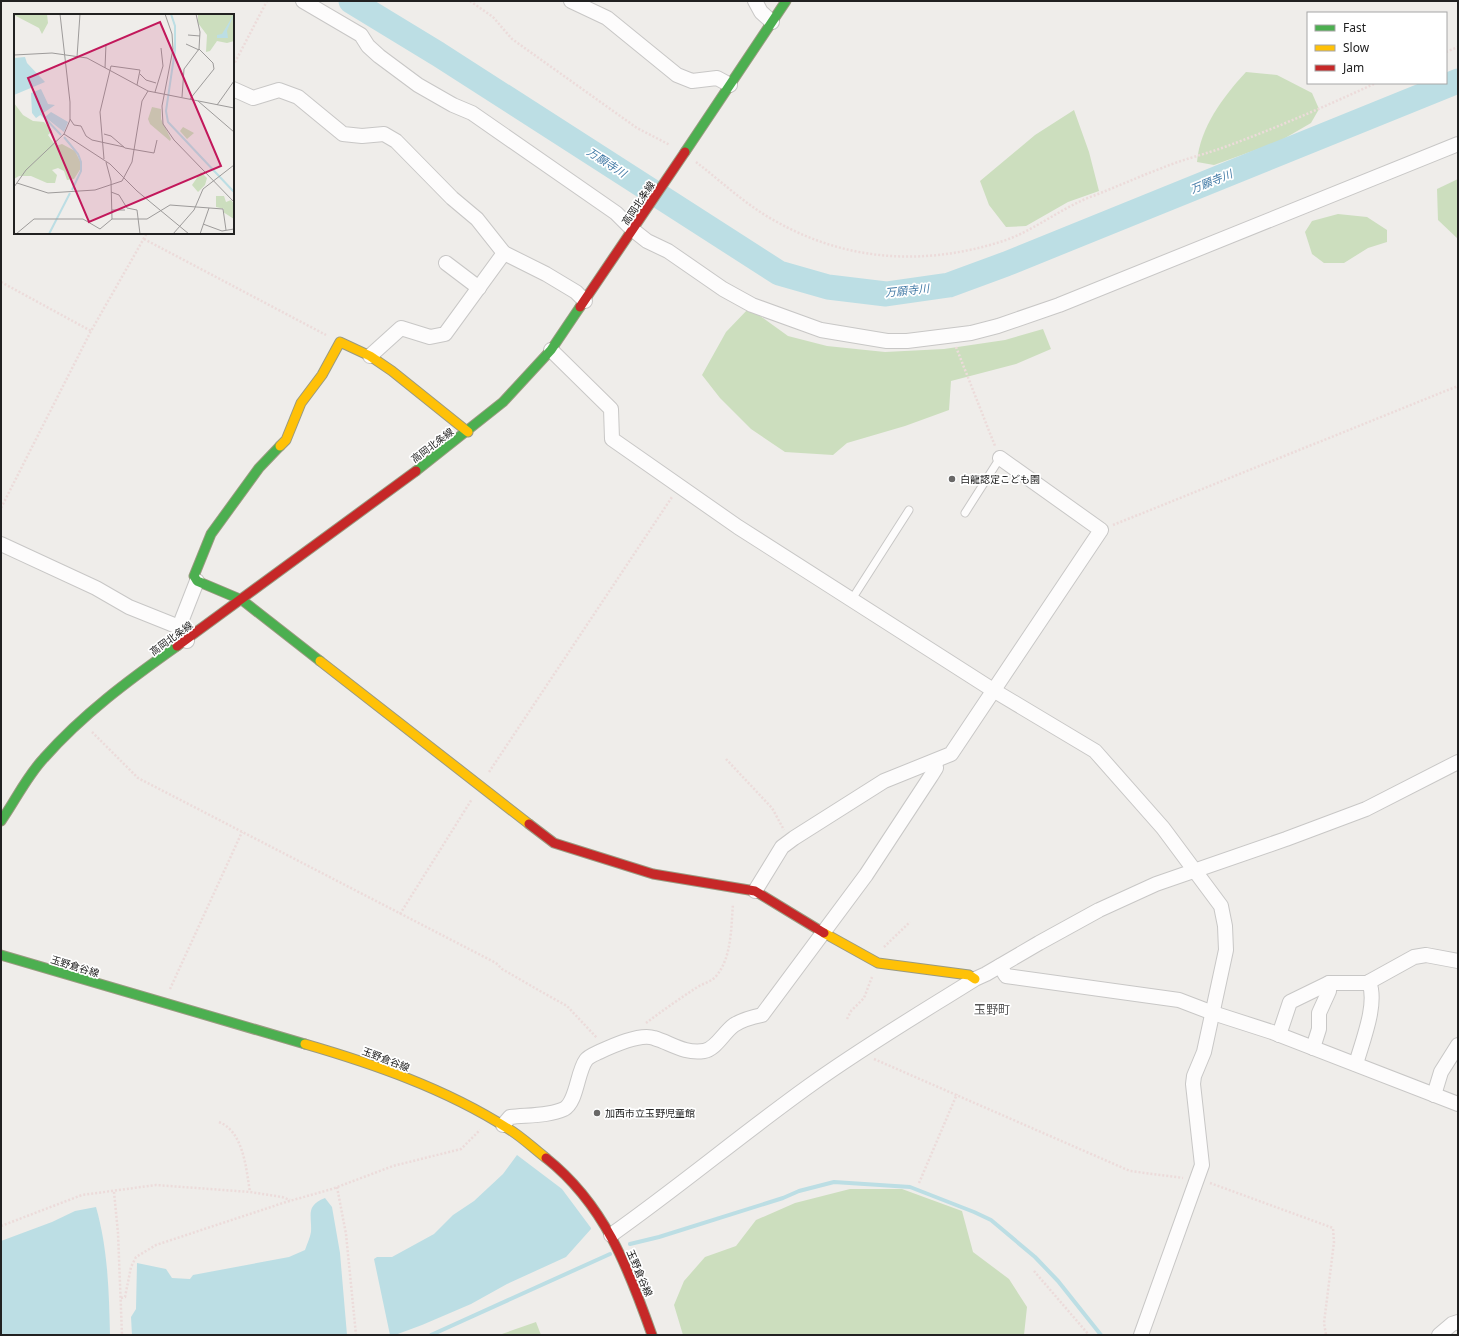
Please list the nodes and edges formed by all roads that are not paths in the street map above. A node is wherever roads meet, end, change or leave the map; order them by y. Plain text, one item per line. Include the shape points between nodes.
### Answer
1 (303, 1) edge
2 (571, 1) edge
3 (755, 1) edge
4 (786, 1) edge
5 (772, 22) junction
6 (730, 85) junction
7 (234, 88) edge
8 (1458, 144) edge
9 (635, 227) junction
10 (504, 253) junction
11 (446, 263) dead end
12 (479, 288) junction
13 (585, 301) junction
14 (551, 350) junction
15 (370, 356) junction
16 (468, 432) junction
17 (1000, 458) joint
18 (909, 510) dead end
19 (965, 513) dead end
20 (1, 544) edge
21 (197, 581) junction
22 (242, 600) junction
23 (852, 600) junction
24 (179, 627) junction
25 (186, 640) junction
26 (993, 690) junction
27 (935, 762) junction
28 (1458, 762) edge
29 (1, 821) edge
30 (1193, 870) junction
31 (755, 891) junction
32 (824, 933) junction
33 (1, 955) edge
34 (1458, 961) edge
35 (1000, 966) junction
36 (974, 979) junction
37 (1369, 982) junction
38 (1330, 983) junction
39 (1213, 1013) junction
40 (1279, 1035) junction
41 (1458, 1045) edge
42 (1313, 1048) junction
43 (1356, 1064) junction
44 (1434, 1094) junction
45 (1458, 1104) edge
46 (503, 1125) junction
47 (611, 1235) junction
48 (1458, 1322) edge
49 (652, 1335) edge
50 (1141, 1335) edge
51 (1439, 1335) edge

1 - 9 street via 361,35 379,56 418,85 472,113
2 - 6 street via 607,18 676,75 692,81 717,78
3 - 5 street via 761,12
4 - 5 main road, 高岡北条線
5 - 6 main road, 高岡北条線
6 - 9 main road, 高岡北条線
7 - 10 street via 253,98 279,90 298,97 343,134 384,134 396,141 452,198 477,219
8 - 9 street via 1058,305 998,326 907,341 887,341 821,330 777,316 723,289 668,251 647,241
9 - 13 main road, 高岡北条線
10 - 12 street
10 - 13 street via 546,274 576,292
11 - 12 street
12 - 15 street via 445,334 430,337 401,328
13 - 14 main road, 高岡北条線
14 - 16 main road, 高岡北条線 via 504,402
14 - 23 street via 611,409 612,439 738,527
15 - 16 main road
15 - 21 main road via 340,342 322,375 301,403 286,440 259,468 211,534 194,576
16 - 22 main road, 高岡北条線
17 - 19 lane
17 - 26 street via 1102,530
18 - 23 lane
20 - 24 street via 96,588 129,607
21 - 22 main road
21 - 24 street
22 - 25 main road, 高岡北条線
22 - 31 main road via 554,843 653,874
23 - 26 street
24 - 25 street
25 - 29 main road, 高岡北条線 via 120,687 80,721 43,759
26 - 27 street via 952,754
26 - 30 street via 1095,751 1163,828
27 - 31 street via 884,781 790,841 782,847
27 - 32 street via 936,768 909,812
28 - 30 street via 1366,809
30 - 35 street via 1099,910
30 - 39 street via 1221,906 1225,926 1226,950
31 - 32 main road
32 - 36 main road via 878,963 969,975
32 - 46 street via 762,1015 733,1026 705,1051 671,1046 654,1037 629,1040 587,1058 580,1071 572,1101 566,1108 510,1117
33 - 46 main road, 玉野倉谷線 via 360,1060 444,1094
34 - 37 street via 1426,955 1414,957
35 - 36 street
35 - 39 street via 1006,976 1168,997
36 - 47 street via 809,1086
37 - 38 street
37 - 43 street via 1372,989 1371,1011
38 - 40 street via 1290,1002
38 - 42 street via 1319,1013 1319,1030
39 - 40 street
39 - 50 street via 1193,1084 1202,1165
40 - 42 street
41 - 44 street via 1447,1059
42 - 43 street
43 - 44 street
44 - 45 street
46 - 47 main road, 玉野倉谷線 via 552,1163 593,1206
47 - 49 main road, 玉野倉谷線
48 - 51 street

